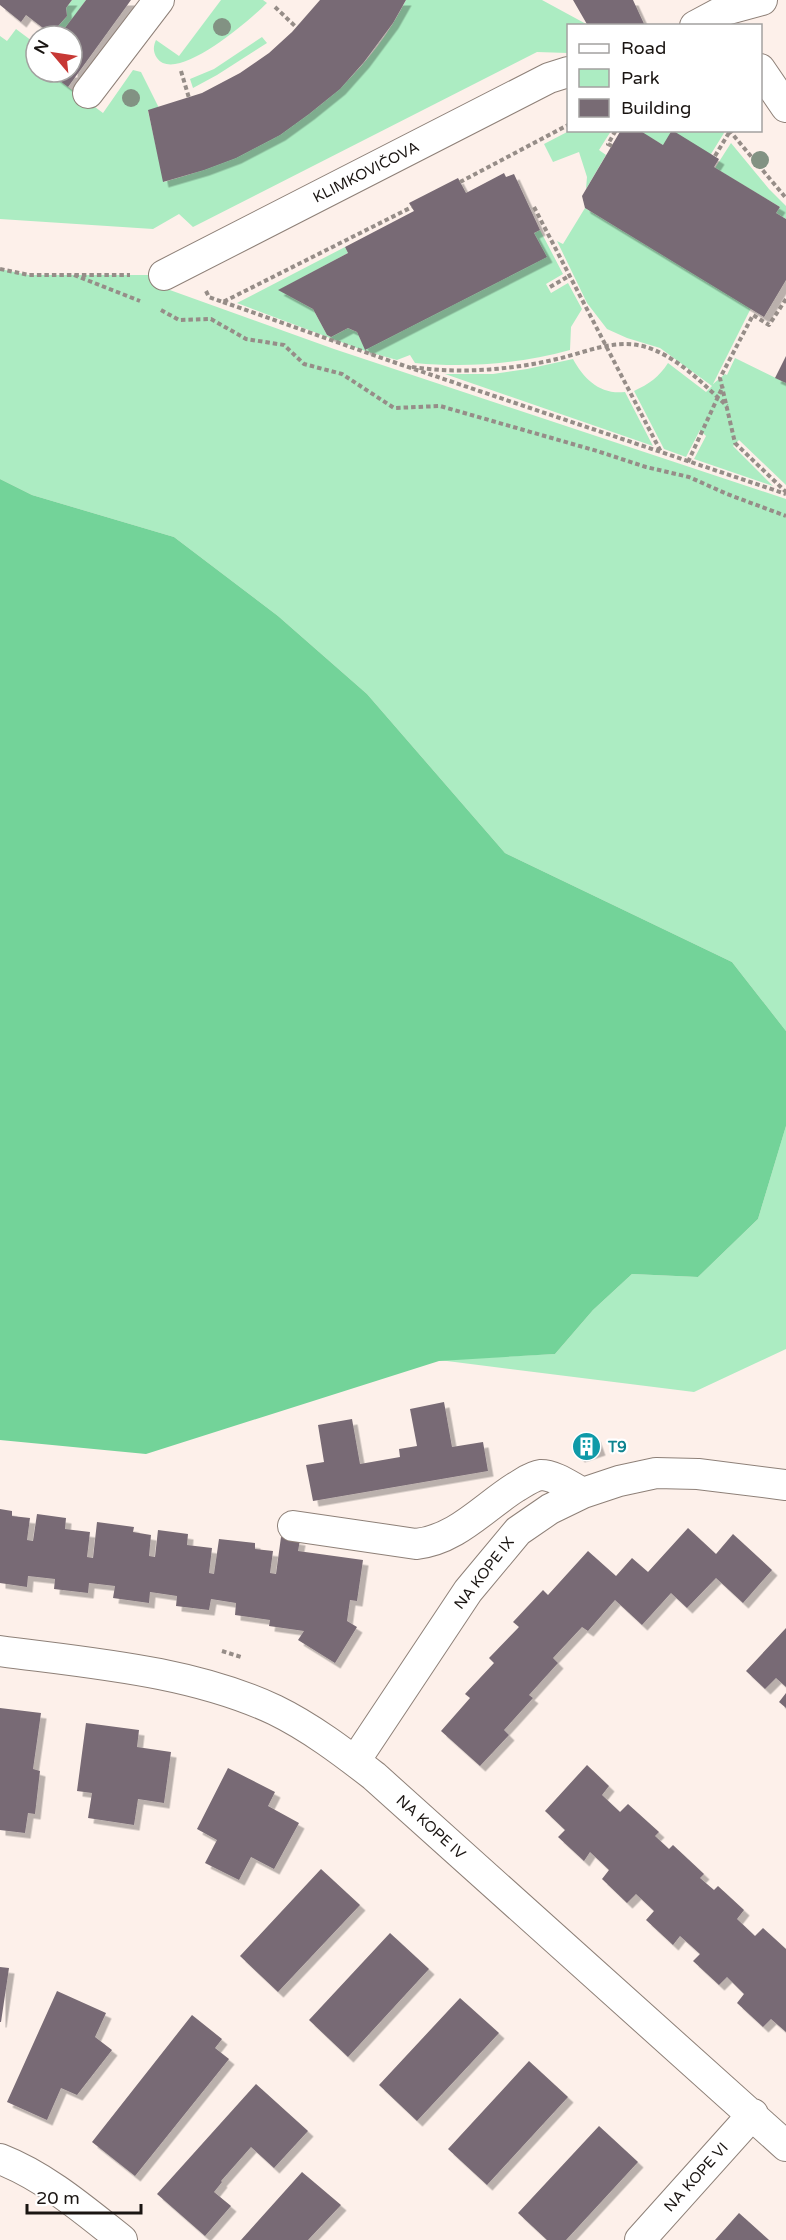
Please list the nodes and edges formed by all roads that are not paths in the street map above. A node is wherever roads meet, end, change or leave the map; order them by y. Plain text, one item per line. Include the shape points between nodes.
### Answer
1 (159, 0) edge
2 (762, 0) edge
3 (727, 12) edge
4 (700, 24) edge
5 (567, 72) edge
6 (762, 72) edge
7 (88, 93) dead end
8 (786, 107) edge
9 (164, 275) road end
10 (786, 1485) edge
11 (583, 1493) junction
12 (293, 1526) dead end
13 (0, 1651) edge
14 (355, 1761) junction
15 (753, 2114) junction
16 (786, 2146) edge
17 (0, 2159) edge
18 (122, 2240) edge
19 (640, 2240) edge

1 - 7 street
2 - 3 street
3 - 4 street
5 - 9 street, KLIMKOVIČOVA via 549,78
6 - 8 street
10 - 11 street, NA KOPE IX via 656,1473
11 - 12 street via 553,1477 539,1475 500,1497 460,1528 423,1544
11 - 14 street, NA KOPE IX via 518,1531 493,1559
13 - 14 street, NA KOPE IV via 209,1685 277,1711
14 - 15 street, NA KOPE IV
15 - 16 street, NA KOPE IV
15 - 19 street, NA KOPE VI
17 - 18 street via 38,2177

